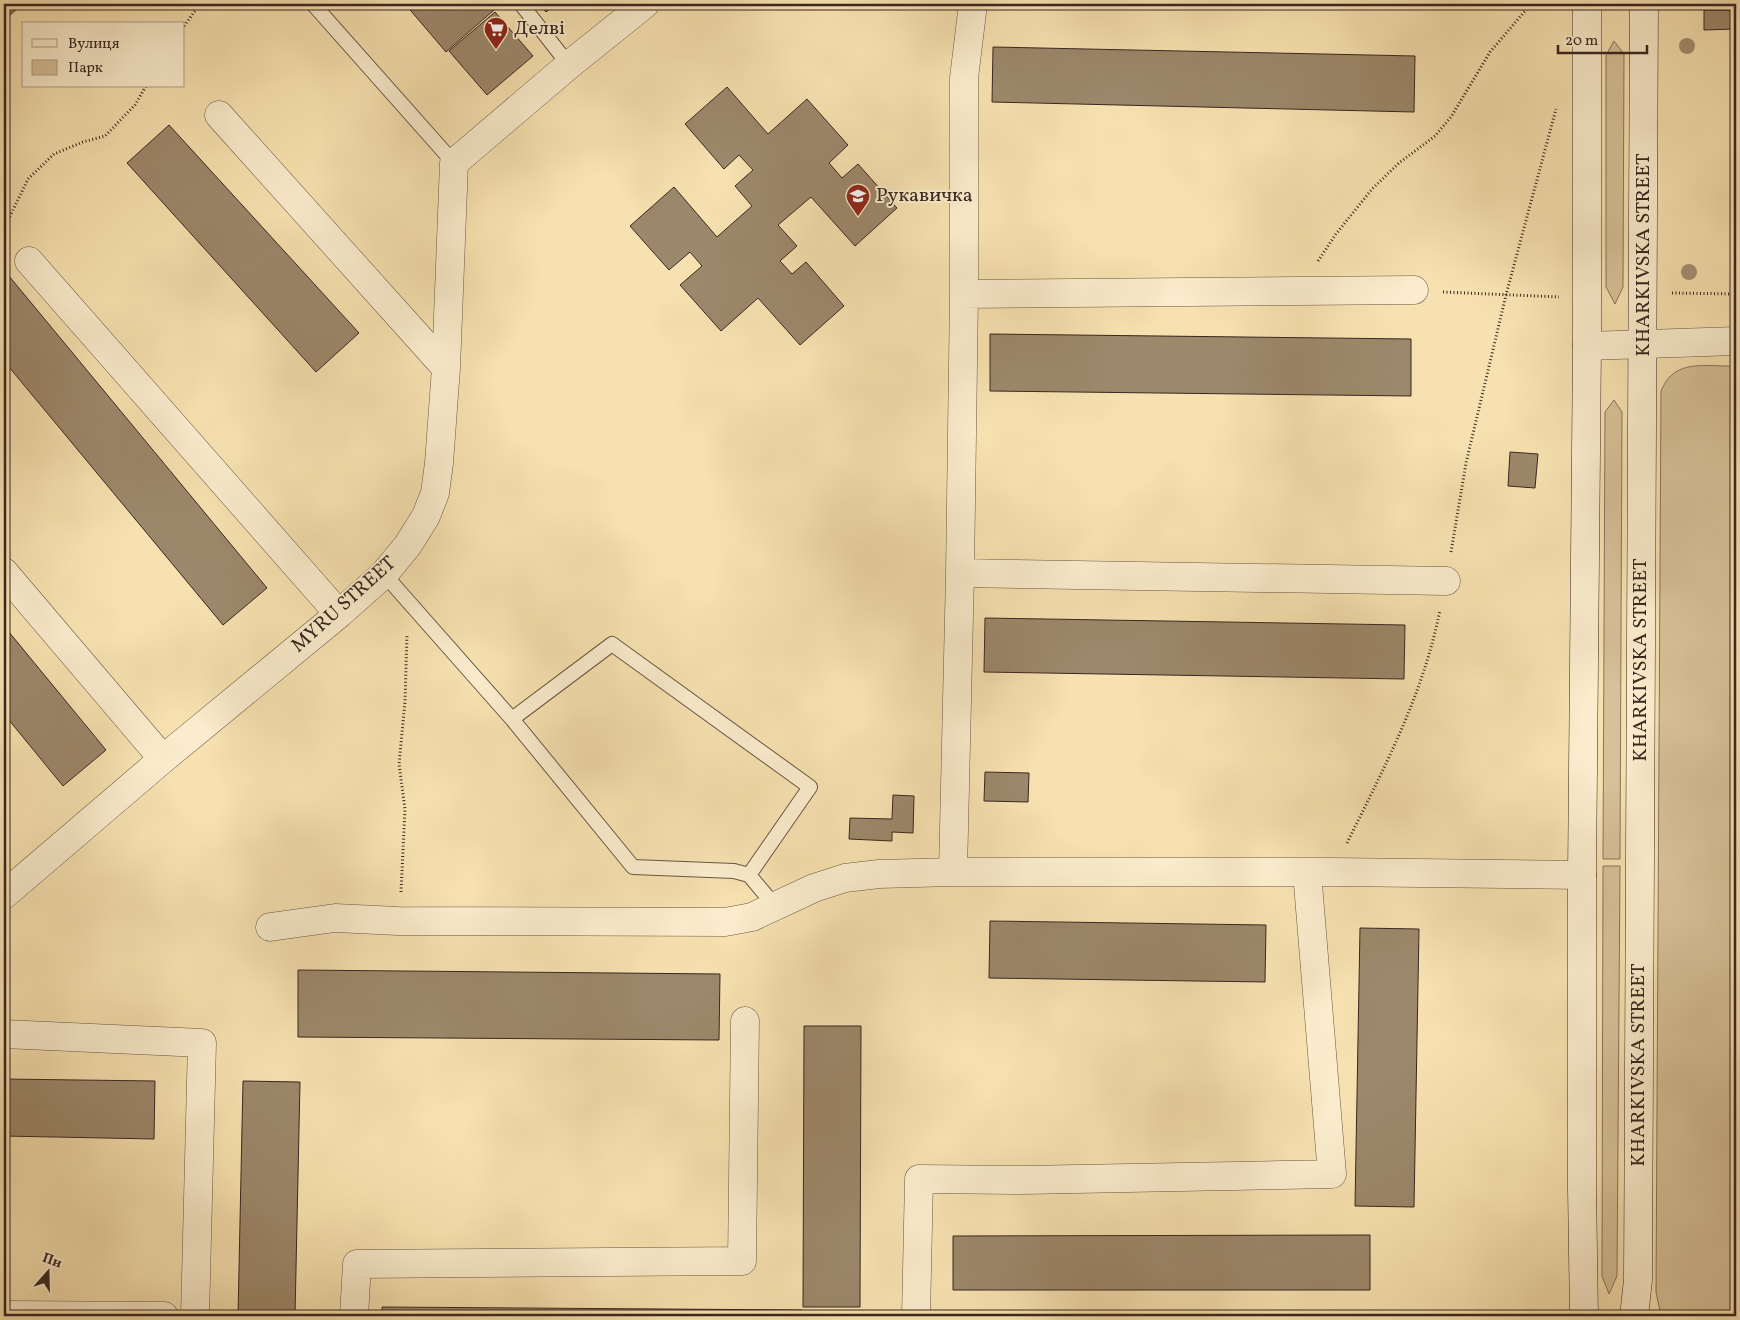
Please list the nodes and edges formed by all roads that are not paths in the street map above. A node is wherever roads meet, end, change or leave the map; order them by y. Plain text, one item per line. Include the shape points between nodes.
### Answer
1 (313, 4) edge
2 (522, 4) edge
3 (645, 4) edge
4 (973, 4) edge
5 (1587, 4) edge
6 (1644, 4) edge
7 (569, 65) junction
8 (219, 115) dead end
9 (454, 163) junction
10 (29, 261) dead end
11 (1414, 290) road end
12 (964, 294) junction
13 (1736, 341) edge
14 (1644, 344) junction
15 (1587, 346) junction
16 (446, 368) junction
17 (4, 572) edge
18 (960, 573) junction
19 (384, 574) junction
20 (1446, 581) road end
21 (339, 614) junction
22 (512, 719) junction
23 (163, 759) junction
24 (953, 872) junction
25 (1320, 872) junction
26 (749, 875) junction
27 (1582, 875) junction
28 (4, 895) edge
29 (775, 906) junction
30 (270, 927) dead end
31 (745, 1021) dead end
32 (4, 1034) edge
33 (4, 1314) edge
34 (164, 1316) edge
35 (195, 1316) edge
36 (354, 1316) edge
37 (916, 1316) edge
38 (1584, 1316) edge
39 (1634, 1316) edge

1 - 9 lane
2 - 7 lane
3 - 7 street
4 - 12 street via 964,78
5 - 15 street
6 - 14 street, KHARKIVSKA STREET
7 - 9 street
8 - 16 street
9 - 16 street, MYRU STREET
10 - 21 street
11 - 12 street
12 - 18 street
13 - 14 street
14 - 15 street
14 - 39 street, KHARKIVSKA STREET via 1638,1271
15 - 27 street
16 - 19 street, MYRU STREET via 436,492 408,545
17 - 23 street
18 - 20 street
18 - 24 street
19 - 21 street, MYRU STREET
19 - 22 lane
21 - 23 street, MYRU STREET
22 - 26 lane via 633,867 734,871
22 - 26 lane via 612,644 810,788
23 - 28 street, MYRU STREET
24 - 25 street
24 - 29 street via 845,878
25 - 27 street
25 - 37 street via 1332,1174 919,1179
26 - 29 lane
27 - 38 street
29 - 30 street via 752,917 725,922 335,918
31 - 36 street via 742,1261 357,1264
32 - 35 street via 202,1043
33 - 34 street

